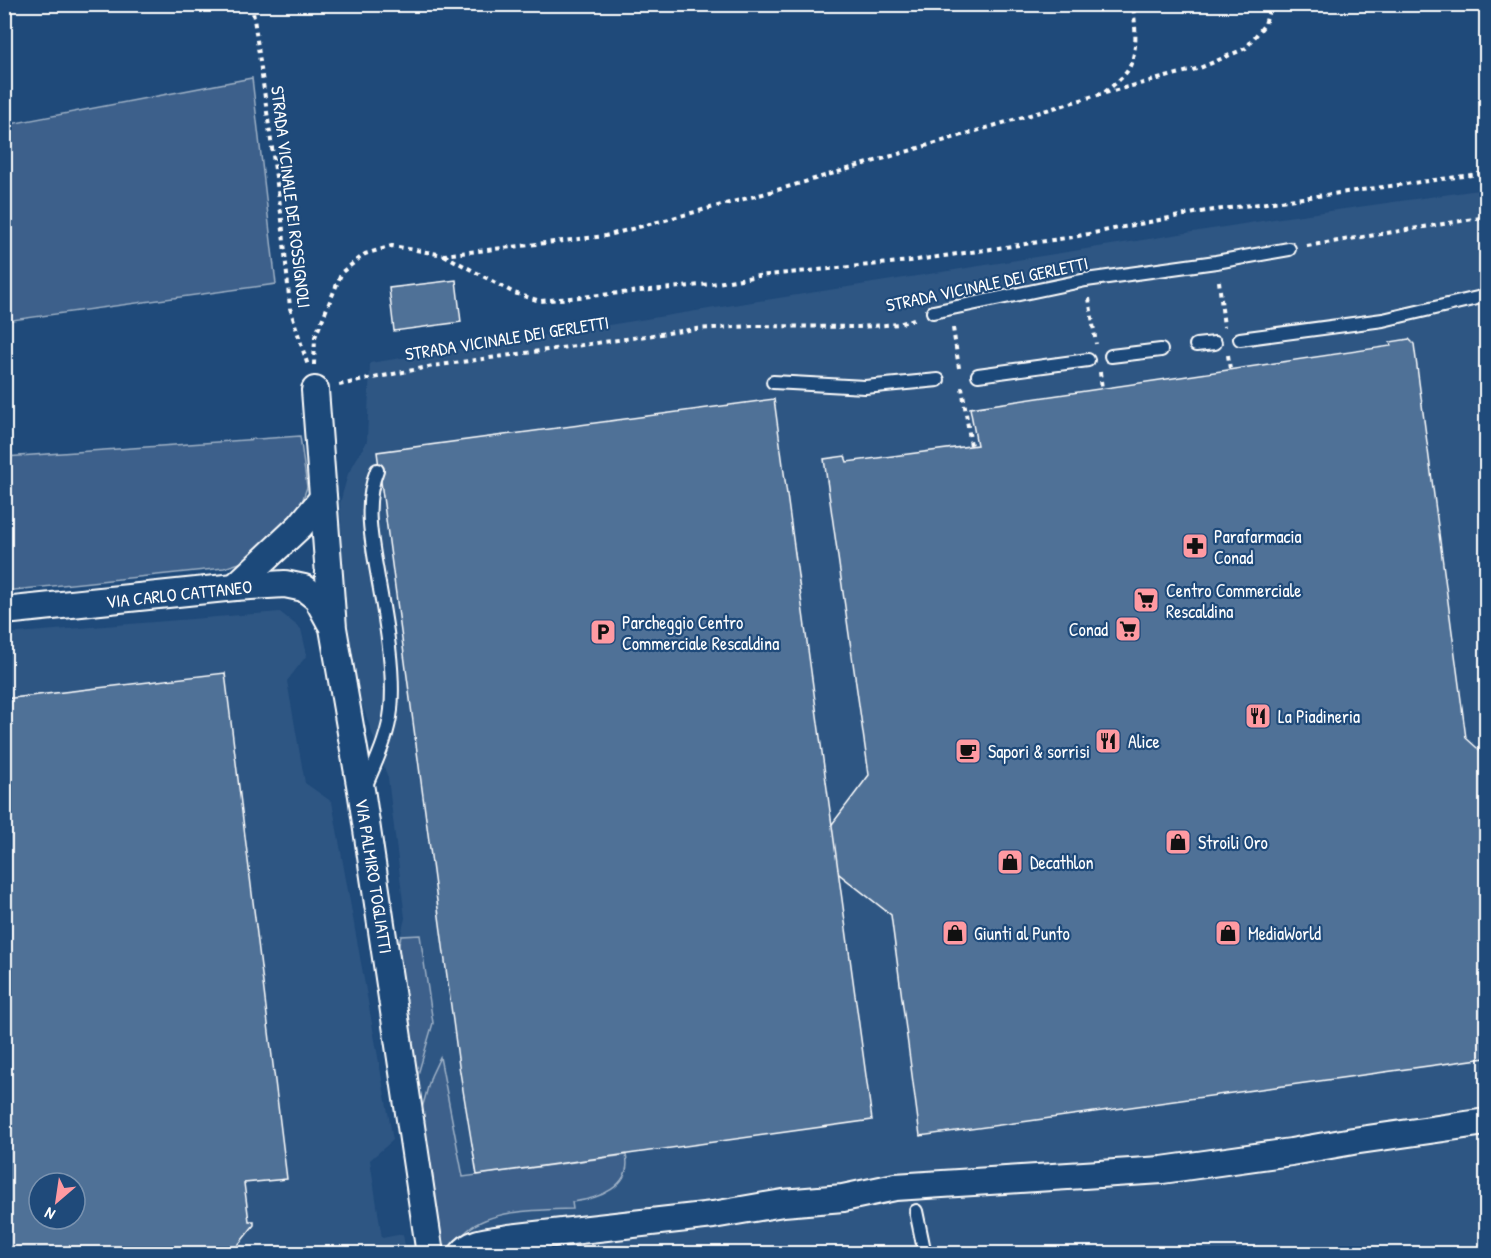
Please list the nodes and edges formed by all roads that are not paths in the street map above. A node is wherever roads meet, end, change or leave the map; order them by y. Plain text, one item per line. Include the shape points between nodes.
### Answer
1 (1289, 249) road end
2 (1486, 296) edge
3 (933, 312) road end
4 (1240, 339) dead end
5 (1215, 343) dead end
6 (1197, 345) dead end
7 (1161, 350) dead end
8 (1111, 356) dead end
9 (1088, 360) dead end
10 (978, 375) dead end
11 (938, 380) dead end
12 (773, 382) dead end
13 (315, 390) road end
14 (377, 470) dead end
15 (323, 498) junction
16 (235, 587) junction
17 (4, 611) edge
18 (333, 628) junction
19 (362, 796) junction
20 (1486, 1122) edge
21 (916, 1211) dead end
22 (430, 1254) edge
23 (462, 1254) edge
24 (925, 1254) edge

1 - 3 lane, STRADA VICINALE DEI GERLETTI via 1086,280
2 - 4 lane via 1383,320
5 - 6 lane
7 - 8 lane
9 - 10 lane
11 - 12 lane via 865,387
13 - 15 street, VIA PALMIRO TOGLIATTI
14 - 19 lane via 372,483 369,531 390,658 391,709 386,736
15 - 16 street via 300,526
15 - 18 street, VIA PALMIRO TOGLIATTI
16 - 17 street, VIA CARLO CATTANEO
16 - 18 street, VIA CARLO CATTANEO via 285,584 304,588 317,598
18 - 19 street, VIA PALMIRO TOGLIATTI
19 - 22 street, VIA PALMIRO TOGLIATTI
20 - 23 street via 1162,1170 895,1187 843,1198 509,1238 475,1244
21 - 24 lane

